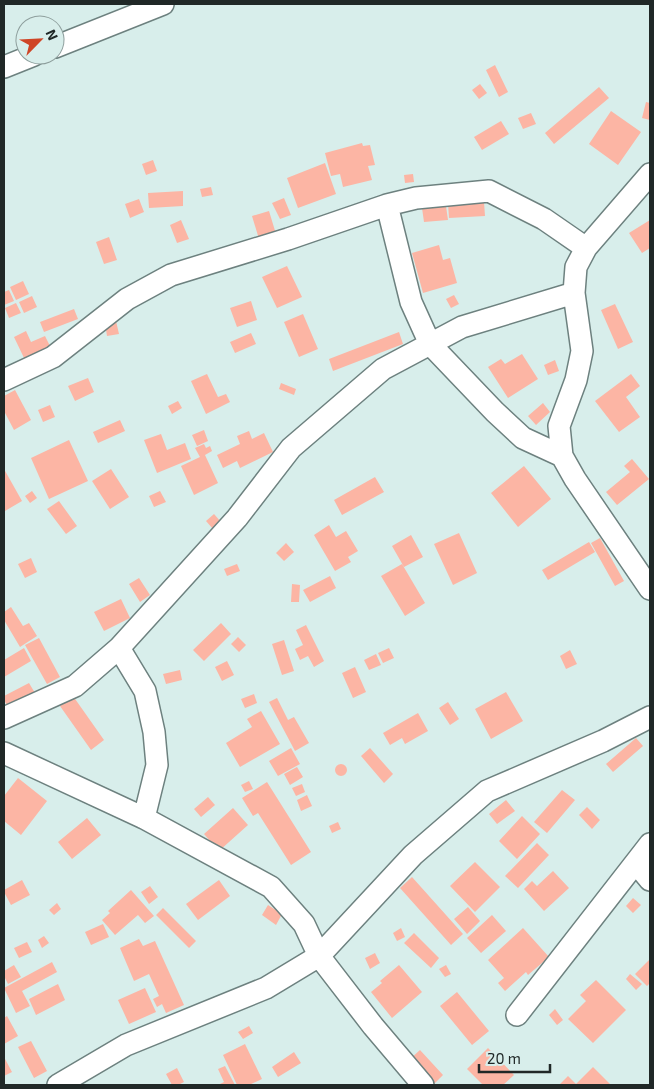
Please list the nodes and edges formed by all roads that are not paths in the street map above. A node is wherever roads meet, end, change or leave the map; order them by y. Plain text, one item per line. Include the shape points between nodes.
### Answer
1 (163, 4) edge
2 (65, 43) edge
3 (650, 174) edge
4 (387, 205) junction
5 (586, 248) junction
6 (574, 293) junction
7 (430, 344) junction
8 (4, 380) edge
9 (562, 456) junction
10 (650, 589) edge
11 (119, 648) junction
12 (650, 717) edge
13 (4, 718) edge
14 (4, 752) edge
15 (144, 818) junction
16 (650, 844) edge
17 (636, 863) junction
18 (650, 880) edge
19 (319, 956) junction
20 (517, 1014) dead end
21 (58, 1085) edge
22 (424, 1085) edge

1 - 2 street
3 - 5 street
4 - 5 street via 416,198 489,190 544,219
4 - 7 street via 411,302
4 - 8 street via 171,275 127,299 53,357
5 - 6 street via 576,267
6 - 7 street via 462,327
6 - 9 street via 582,351 576,380 559,426
7 - 9 street via 523,438
7 - 11 street via 383,369 291,448 237,518
9 - 10 street via 574,479
11 - 13 street via 75,686
11 - 15 street via 145,691 154,732 157,765
12 - 19 street via 487,791 413,855
14 - 15 street
15 - 19 street via 271,888 304,924
16 - 17 street
17 - 18 street
17 - 20 street
19 - 21 street via 266,988 126,1044
19 - 22 street

